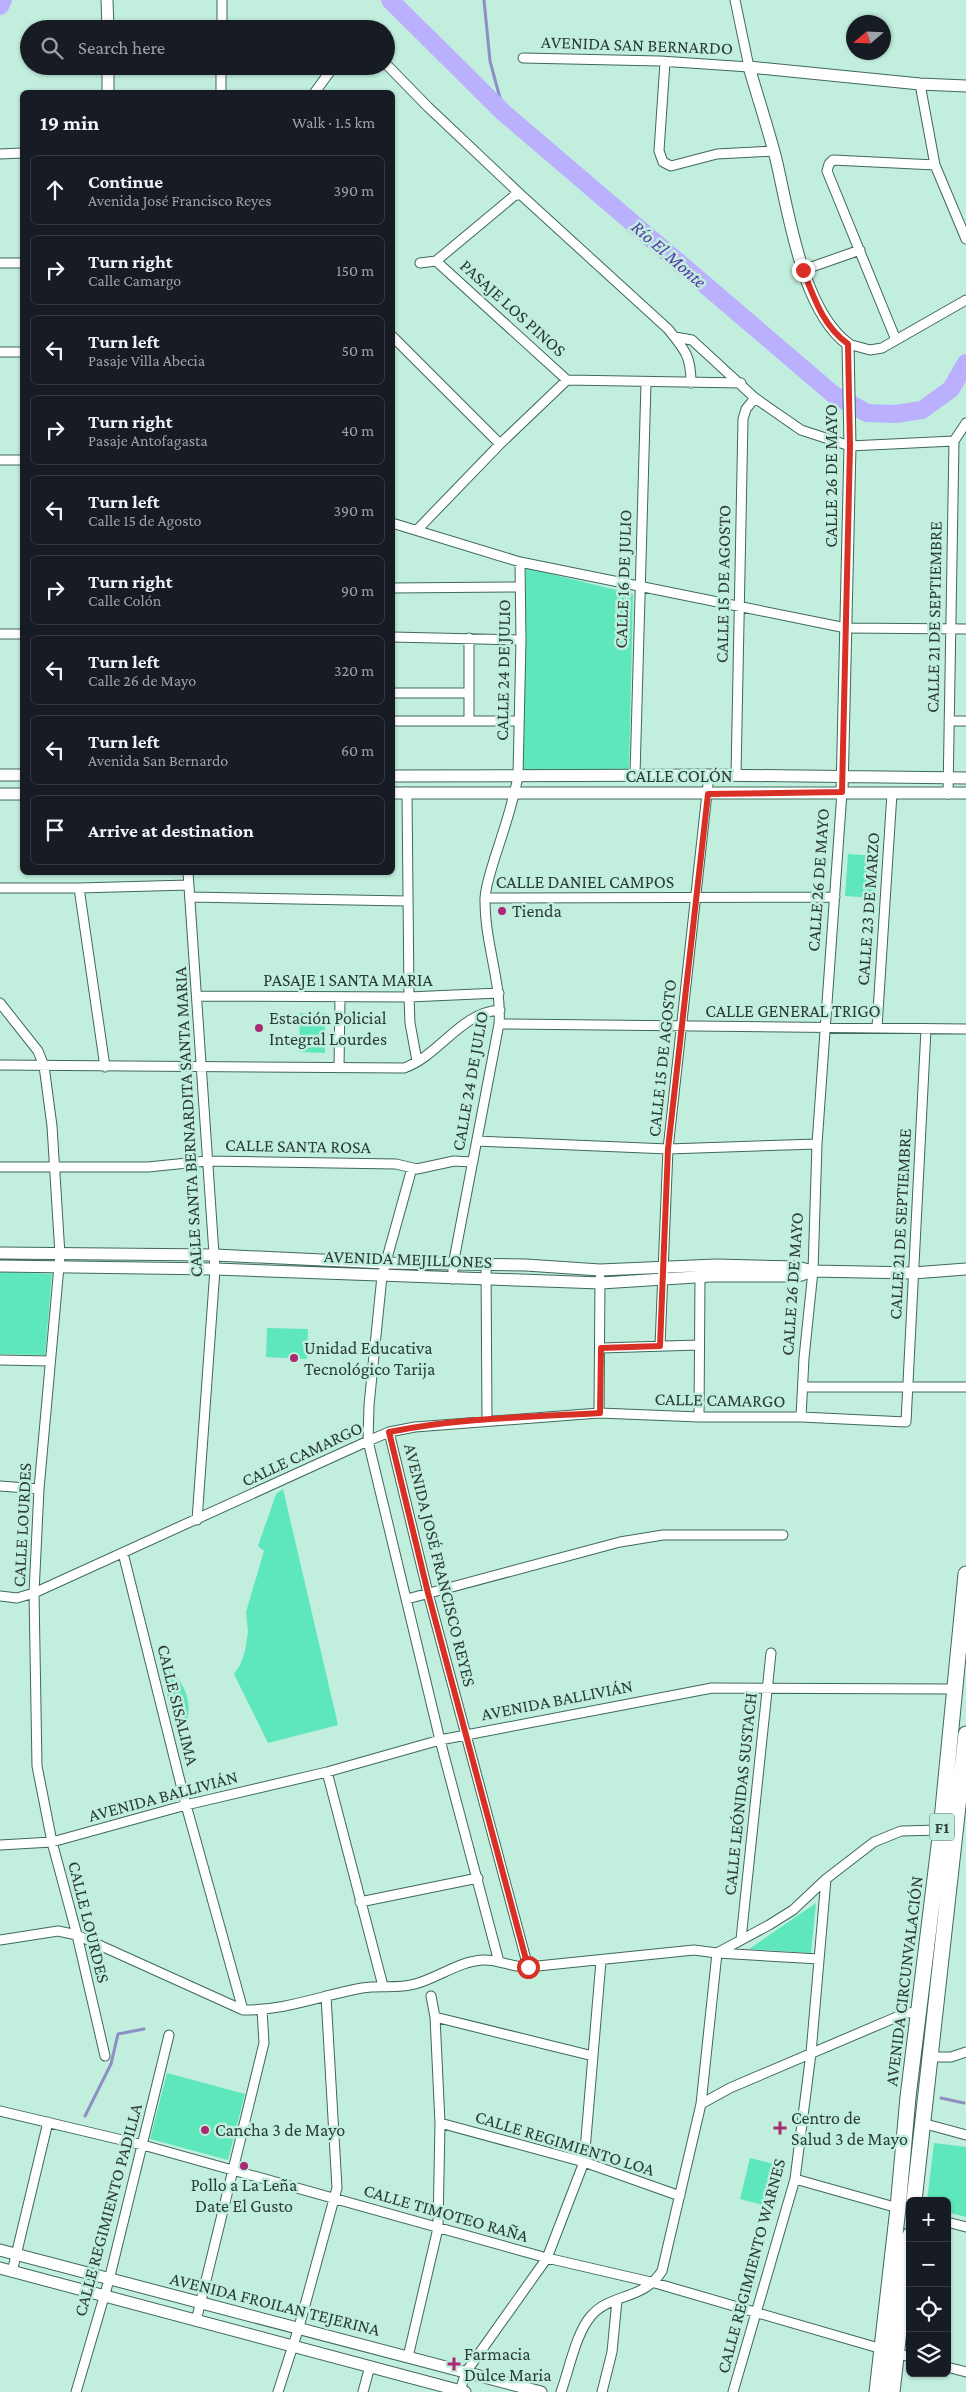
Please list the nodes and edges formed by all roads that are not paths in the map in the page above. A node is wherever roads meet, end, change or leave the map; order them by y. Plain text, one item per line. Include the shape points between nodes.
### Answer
1 (108, 0) edge
2 (222, 0) edge
3 (735, 0) edge
4 (108, 20) edge
5 (222, 20) edge
6 (522, 58) dead end
7 (665, 62) junction
8 (749, 67) junction
9 (395, 73) edge
10 (108, 75) edge
11 (221, 75) edge
12 (327, 75) edge
13 (920, 84) junction
14 (966, 86) edge
15 (108, 90) edge
16 (221, 90) edge
17 (316, 90) edge
18 (774, 151) junction
19 (20, 153) edge
20 (0, 154) edge
21 (934, 165) junction
22 (520, 194) junction
23 (966, 239) edge
24 (860, 250) junction
25 (436, 261) junction
26 (0, 263) edge
27 (20, 263) edge
28 (420, 263) dead end
29 (803, 270) junction
30 (966, 300) edge
31 (675, 337) junction
32 (395, 339) edge
33 (896, 340) junction
34 (848, 344) junction
35 (0, 352) edge
36 (20, 352) edge
37 (567, 380) junction
38 (646, 383) junction
39 (691, 383) junction
40 (741, 383) junction
41 (755, 398) junction
42 (966, 423) edge
43 (954, 441) junction
44 (500, 444) junction
45 (850, 446) junction
46 (0, 460) edge
47 (20, 460) edge
48 (395, 524) edge
49 (417, 530) junction
50 (520, 562) junction
51 (639, 586) junction
52 (395, 588) edge
53 (520, 588) junction
54 (738, 607) junction
55 (846, 628) junction
56 (950, 629) junction
57 (966, 629) edge
58 (0, 634) edge
59 (20, 634) edge
60 (395, 637) edge
61 (469, 638) junction
62 (522, 640) junction
63 (395, 693) edge
64 (468, 693) junction
65 (469, 720) junction
66 (395, 721) edge
67 (519, 721) junction
68 (949, 721) junction
69 (966, 721) edge
70 (0, 775) edge
71 (20, 775) edge
72 (635, 775) junction
73 (709, 775) junction
74 (736, 775) junction
75 (395, 776) edge
76 (518, 776) junction
77 (842, 777) junction
78 (948, 778) junction
79 (966, 778) edge
80 (395, 792) edge
81 (407, 792) junction
82 (515, 792) junction
83 (842, 792) junction
84 (892, 793) junction
85 (0, 794) edge
86 (20, 794) edge
87 (708, 794) junction
88 (948, 794) junction
89 (966, 794) edge
90 (188, 875) edge
91 (189, 884) junction
92 (0, 888) edge
93 (79, 888) junction
94 (190, 897) junction
95 (485, 898) junction
96 (695, 898) junction
97 (835, 898) junction
98 (407, 901) junction
99 (499, 993) junction
100 (197, 996) junction
101 (340, 997) junction
102 (409, 998) junction
103 (0, 1003) edge
104 (500, 1010) junction
105 (499, 1024) junction
106 (825, 1026) junction
107 (877, 1027) junction
108 (682, 1028) junction
109 (926, 1028) junction
110 (966, 1029) edge
111 (417, 1061) junction
112 (0, 1065) edge
113 (201, 1065) junction
114 (44, 1066) junction
115 (105, 1067) junction
116 (339, 1068) junction
117 (477, 1141) junction
118 (817, 1144) junction
119 (668, 1149) junction
120 (207, 1161) junction
121 (473, 1162) junction
122 (0, 1167) edge
123 (54, 1168) junction
124 (412, 1168) junction
125 (0, 1253) edge
126 (215, 1255) junction
127 (59, 1260) junction
128 (385, 1263) junction
129 (453, 1265) junction
130 (486, 1265) junction
131 (0, 1266) edge
132 (662, 1268) junction
133 (215, 1269) junction
134 (966, 1269) edge
135 (600, 1270) junction
136 (813, 1271) junction
137 (913, 1272) junction
138 (382, 1276) junction
139 (700, 1277) junction
140 (453, 1279) junction
141 (485, 1280) junction
142 (661, 1281) junction
143 (600, 1284) junction
144 (699, 1345) junction
145 (660, 1346) junction
146 (601, 1348) junction
147 (0, 1360) edge
148 (50, 1361) junction
149 (803, 1387) junction
150 (966, 1387) edge
151 (908, 1388) junction
152 (600, 1413) junction
153 (699, 1417) junction
154 (801, 1417) junction
155 (487, 1420) junction
156 (906, 1422) joint
157 (389, 1432) junction
158 (368, 1440) junction
159 (0, 1486) edge
160 (39, 1489) junction
161 (197, 1520) junction
162 (783, 1535) dead end
163 (123, 1553) junction
164 (966, 1574) edge
165 (34, 1593) junction
166 (428, 1593) junction
167 (0, 1596) edge
168 (407, 1599) junction
169 (963, 1626) edge
170 (771, 1653) dead end
171 (767, 1688) junction
172 (953, 1689) junction
173 (466, 1734) junction
174 (966, 1734) edge
175 (440, 1740) junction
176 (965, 1758) edge
177 (327, 1772) junction
178 (186, 1805) junction
179 (941, 1830) junction
180 (52, 1842) junction
181 (0, 1845) edge
182 (478, 1878) junction
183 (826, 1879) junction
184 (360, 1902) junction
185 (77, 1935) junction
186 (741, 1939) junction
187 (0, 1940) edge
188 (717, 1954) junction
189 (819, 1959) junction
190 (601, 1961) junction
191 (499, 1962) junction
192 (528, 1967) junction
193 (384, 1986) junction
194 (326, 1996) junction
195 (431, 1996) dead end
196 (243, 2010) junction
197 (262, 2010) junction
198 (935, 2011) junction
199 (919, 2012) junction
200 (435, 2017) junction
201 (169, 2035) dead end
202 (966, 2052) edge
203 (811, 2053) junction
204 (105, 2056) dead end
205 (593, 2056) junction
206 (930, 2057) junction
207 (701, 2104) junction
208 (0, 2111) edge
209 (48, 2122) junction
210 (440, 2123) junction
211 (922, 2123) junction
212 (966, 2135) edge
213 (143, 2145) junction
214 (584, 2162) junction
215 (234, 2171) junction
216 (795, 2179) junction
217 (680, 2196) junction
218 (914, 2197) edge
219 (335, 2198) junction
220 (898, 2208) junction
221 (951, 2223) edge
222 (966, 2227) edge
223 (438, 2228) junction
224 (909, 2242) edge
225 (0, 2250) edge
226 (16, 2254) junction
227 (547, 2258) junction
228 (0, 2268) edge
229 (12, 2272) junction
230 (109, 2280) junction
231 (655, 2283) junction
232 (103, 2297) junction
233 (617, 2300) junction
234 (202, 2303) junction
235 (757, 2314) junction
236 (196, 2321) junction
237 (299, 2327) junction
238 (292, 2345) junction
239 (896, 2353) edge
240 (408, 2357) junction
241 (370, 2366) junction
242 (951, 2368) edge
243 (466, 2372) junction
244 (966, 2372) edge
245 (502, 2387) edge
246 (462, 2391) edge
247 (76, 2392) edge
248 (278, 2392) edge
249 (363, 2392) edge
250 (540, 2392) edge
251 (561, 2392) edge
252 (602, 2392) edge
253 (733, 2392) edge
254 (877, 2392) edge
255 (892, 2392) edge

1 - 4 street
2 - 5 street
3 - 8 street, AVENIDA SAN BERNARDO
6 - 7 street, AVENIDA SAN BERNARDO
7 - 8 street, AVENIDA SAN BERNARDO
7 - 18 street via 659,151 664,162 670,166 717,154
8 - 13 street, AVENIDA SAN BERNARDO
8 - 18 street, AVENIDA SAN BERNARDO
9 - 22 street
10 - 15 street
11 - 16 street
12 - 17 street
13 - 14 street, AVENIDA SAN BERNARDO
13 - 21 street
18 - 29 street, AVENIDA SAN BERNARDO
19 - 20 street
21 - 23 street
21 - 24 street via 833,160 829,164 827,171
22 - 25 street
22 - 31 street
24 - 29 street
24 - 33 street
25 - 28 street
25 - 37 street, PASAJE LOS PINOS
26 - 27 street
29 - 34 street, AVENIDA SAN BERNARDO via 824,318 835,334
30 - 33 street
31 - 39 street via 688,353
31 - 40 street via 692,340
32 - 44 street
33 - 34 street via 870,350
34 - 45 street, CALLE 26 DE MAYO
35 - 36 street
37 - 38 street
37 - 44 street
38 - 39 street
38 - 51 street, CALLE 16 DE JULIO
39 - 40 street
40 - 41 street
41 - 45 street via 801,430
41 - 54 street, CALLE 15 DE AGOSTO via 743,419
42 - 43 street
43 - 45 street
43 - 56 street, CALLE 21 DE SEPTIEMBRE
44 - 49 street
45 - 55 street, CALLE 26 DE MAYO
46 - 47 street
48 - 49 street
49 - 50 street
50 - 51 street
50 - 53 street, CALLE 24 DE JULIO
51 - 54 street
51 - 72 street, CALLE 16 DE JULIO
52 - 53 street
53 - 62 street, CALLE 24 DE JULIO
54 - 55 street
54 - 74 street, CALLE 15 DE AGOSTO
55 - 56 street
55 - 77 street, CALLE 26 DE MAYO
56 - 57 street
56 - 68 street, CALLE 21 DE SEPTIEMBRE
58 - 59 street
60 - 61 street
61 - 62 street
61 - 64 street
62 - 67 street, CALLE 24 DE JULIO
63 - 64 street
64 - 65 street
65 - 66 street
65 - 67 street
67 - 76 street, CALLE 24 DE JULIO
68 - 69 street
68 - 78 street, CALLE 21 DE SEPTIEMBRE
70 - 71 street
72 - 73 street, CALLE COLÓN
72 - 76 street, CALLE COLÓN
73 - 74 street, CALLE COLÓN
73 - 87 street, CALLE 15 DE AGOSTO
74 - 77 street, CALLE COLÓN
75 - 76 street, CALLE COLÓN
76 - 82 street, CALLE 24 DE JULIO
77 - 78 street, CALLE COLÓN
77 - 83 street, CALLE 26 DE MAYO
78 - 79 street, CALLE COLÓN
78 - 88 street, CALLE 21 DE SEPTIEMBRE
80 - 81 street, CALLE COLÓN
81 - 82 street, CALLE COLÓN
81 - 98 street
82 - 87 street, CALLE COLÓN
82 - 95 street, CALLE 24 DE JULIO
83 - 84 street, CALLE COLÓN
83 - 87 street, CALLE COLÓN
83 - 97 street, CALLE 26 DE MAYO
84 - 88 street, CALLE COLÓN
84 - 107 street, CALLE 23 DE MARZO
85 - 86 street
87 - 96 street, CALLE 15 DE AGOSTO
88 - 89 street, CALLE COLÓN
90 - 91 street, CALLE SANTA BERNARDITA SANTA MARIA
91 - 93 street
91 - 94 street, CALLE SANTA BERNARDITA SANTA MARIA
92 - 93 street
93 - 115 street
94 - 98 street
94 - 100 street, CALLE SANTA BERNARDITA SANTA MARIA
95 - 96 street, CALLE DANIEL CAMPOS
95 - 99 street, CALLE 24 DE JULIO
96 - 97 street, CALLE DANIEL CAMPOS
96 - 108 street, CALLE 15 DE AGOSTO
97 - 106 street, CALLE 26 DE MAYO
98 - 102 street
99 - 102 street, PASAJE 1 SANTA MARIA
99 - 104 street, CALLE 24 DE JULIO
100 - 101 street, PASAJE 1 SANTA MARIA
100 - 113 street, CALLE SANTA BERNARDITA SANTA MARIA
101 - 102 street, PASAJE 1 SANTA MARIA
101 - 116 street
102 - 111 street
103 - 114 street, CALLE LOURDES via 38,1051
104 - 105 street, CALLE 24 DE JULIO
104 - 111 street via 488,1010 472,1019
105 - 108 street, CALLE GENERAL TRIGO
105 - 117 street, CALLE 24 DE JULIO
106 - 107 street, CALLE GENERAL TRIGO
106 - 108 street, CALLE GENERAL TRIGO
106 - 118 street, CALLE 26 DE MAYO
107 - 109 street, CALLE GENERAL TRIGO
108 - 119 street, CALLE 15 DE AGOSTO
109 - 110 street, CALLE GENERAL TRIGO
109 - 137 street, CALLE 21 DE SEPTIEMBRE
111 - 116 street via 404,1068
112 - 114 street
113 - 115 street
113 - 116 street
113 - 120 street, CALLE SANTA BERNARDITA SANTA MARIA
114 - 115 street
114 - 123 street, CALLE LOURDES
117 - 119 street
117 - 121 street, CALLE 24 DE JULIO
118 - 119 street
118 - 136 street, CALLE 26 DE MAYO
119 - 132 street, CALLE 15 DE AGOSTO
120 - 123 street, CALLE SANTA ROSA via 148,1167
120 - 124 street, CALLE SANTA ROSA via 396,1164
120 - 126 street, CALLE SANTA BERNARDITA SANTA MARIA
121 - 124 street, CALLE SANTA ROSA via 454,1161 428,1168
121 - 129 street, CALLE 24 DE JULIO
122 - 123 street, CALLE SANTA ROSA
123 - 127 street, CALLE LOURDES
124 - 128 street
125 - 127 street, AVENIDA MEJILLONES
126 - 127 street, AVENIDA MEJILLONES
126 - 128 street, AVENIDA MEJILLONES
126 - 133 street, CALLE SANTA BERNARDITA SANTA MARIA
127 - 131 street, AVENIDA MEJILLONES
127 - 133 street, AVENIDA MEJILLONES
127 - 148 street, CALLE LOURDES
128 - 129 street, AVENIDA MEJILLONES
128 - 138 street
129 - 130 street, AVENIDA MEJILLONES
129 - 140 street, CALLE 24 DE JULIO
130 - 135 street, AVENIDA MEJILLONES
130 - 141 street
132 - 135 street, AVENIDA MEJILLONES
132 - 136 street, AVENIDA MEJILLONES via 716,1265 797,1267
132 - 142 street, CALLE 15 DE AGOSTO
133 - 138 street, AVENIDA MEJILLONES
133 - 161 street, CALLE SANTA BERNARDITA SANTA MARIA
134 - 137 street, AVENIDA MEJILLONES
135 - 143 street
136 - 137 street, AVENIDA MEJILLONES
136 - 139 street, AVENIDA MEJILLONES via 798,1276
136 - 149 street, CALLE 26 DE MAYO
137 - 151 street, CALLE 21 DE SEPTIEMBRE
138 - 140 street, AVENIDA MEJILLONES
138 - 158 street
139 - 142 street, AVENIDA MEJILLONES
139 - 144 street
140 - 141 street, AVENIDA MEJILLONES
141 - 143 street, AVENIDA MEJILLONES
141 - 155 street
142 - 143 street, AVENIDA MEJILLONES
142 - 145 street, CALLE 15 DE AGOSTO
143 - 146 street
144 - 145 street
144 - 153 street
145 - 146 street
146 - 152 street
147 - 148 street
148 - 160 street, CALLE LOURDES
149 - 151 street, CALLE CAMARGO
149 - 154 street, CALLE 26 DE MAYO
150 - 151 street, CALLE CAMARGO
151 - 156 street, CALLE 21 DE SEPTIEMBRE
152 - 153 street, CALLE CAMARGO
152 - 155 street, CALLE CAMARGO
153 - 154 street, CALLE CAMARGO
154 - 156 street, CALLE CAMARGO
155 - 157 street, CALLE CAMARGO
157 - 158 street, CALLE CAMARGO
157 - 166 street, AVENIDA JOSÉ FRANCISCO REYES
158 - 161 street, CALLE CAMARGO
158 - 168 street
159 - 160 street
160 - 165 street, CALLE LOURDES
161 - 163 street, CALLE CAMARGO
162 - 166 street via 663,1535 620,1542
163 - 165 street, CALLE CAMARGO
163 - 178 street, CALLE SISALIMA
164 - 169 highway, AVENIDA CIRCUNVALACIÓN / F1
165 - 167 street, CALLE CAMARGO via 17,1598
165 - 180 street, CALLE LOURDES via 36,1766
166 - 168 street
166 - 173 street, AVENIDA JOSÉ FRANCISCO REYES
168 - 175 street
169 - 172 highway, AVENIDA CIRCUNVALACIÓN / F1
170 - 171 street, CALLE LEÓNIDAS SUSTACH
171 - 172 street, AVENIDA BALLIVIÁN
171 - 173 street, AVENIDA BALLIVIÁN via 712,1688
171 - 186 street, CALLE LEÓNIDAS SUSTACH
172 - 179 highway, AVENIDA CIRCUNVALACIÓN / F1
173 - 175 street, AVENIDA BALLIVIÁN
173 - 192 street, AVENIDA JOSÉ FRANCISCO REYES
174 - 176 highway, AVENIDA CIRCUNVALACIÓN / F1
175 - 177 street, AVENIDA BALLIVIÁN
175 - 182 street
176 - 198 highway, AVENIDA CIRCUNVALACIÓN / F1
177 - 178 street, AVENIDA BALLIVIÁN
177 - 184 street
178 - 180 street, AVENIDA BALLIVIÁN
178 - 196 street, CALLE SISALIMA
179 - 183 street via 901,1831 874,1842
179 - 199 highway, AVENIDA CIRCUNVALACIÓN / F1
180 - 181 street, AVENIDA BALLIVIÁN
180 - 185 street, CALLE LOURDES
182 - 184 street
182 - 191 street
183 - 186 street via 793,1910
183 - 189 street, CALLE REGIMIENTO WARNES
184 - 193 street
185 - 187 street via 58,1931
185 - 196 street
185 - 204 street, CALLE LOURDES
186 - 188 street
188 - 189 street
188 - 190 street via 694,1950
188 - 207 street
189 - 203 street, CALLE REGIMIENTO WARNES
190 - 192 street
190 - 205 street
191 - 192 street via 517,1968
191 - 193 street via 482,1960 414,1984
193 - 194 street
194 - 197 street
194 - 219 street
195 - 200 street
196 - 197 street
197 - 215 street via 264,2043
198 - 199 street
198 - 206 highway, AVENIDA CIRCUNVALACIÓN / F1
199 - 203 street via 906,2013
199 - 220 highway, AVENIDA CIRCUNVALACIÓN / F1
200 - 205 street
200 - 210 street
201 - 213 street, CALLE REGIMIENTO PADILLA
202 - 206 street via 951,2057
203 - 207 street
203 - 216 street, CALLE REGIMIENTO WARNES
205 - 214 street
206 - 211 highway, AVENIDA CIRCUNVALACIÓN / F1
207 - 217 street
208 - 209 street, CALLE TIMOTEO RAÑA
209 - 213 street, CALLE TIMOTEO RAÑA
209 - 226 street
210 - 214 street, CALLE REGIMIENTO LOA
210 - 223 street
211 - 212 street
211 - 218 highway, AVENIDA CIRCUNVALACIÓN / F1
213 - 215 street, CALLE TIMOTEO RAÑA
213 - 230 street, CALLE REGIMIENTO PADILLA
214 - 217 street, CALLE REGIMIENTO LOA
214 - 227 street
215 - 219 street, CALLE TIMOTEO RAÑA
215 - 234 street
216 - 220 street
216 - 235 street, CALLE REGIMIENTO WARNES
217 - 231 street via 662,2271
219 - 223 street, CALLE TIMOTEO RAÑA
219 - 237 street
220 - 239 highway, AVENIDA CIRCUNVALACIÓN / F1
221 - 222 street
223 - 227 street, CALLE TIMOTEO RAÑA
223 - 240 street
224 - 239 highway, AVENIDA CIRCUNVALACIÓN / F1
225 - 226 street, AVENIDA FROILAN TEJERINA
226 - 229 street
226 - 230 street, AVENIDA FROILAN TEJERINA
227 - 231 street, CALLE TIMOTEO RAÑA
227 - 243 street
228 - 229 street, AVENIDA FROILAN TEJERINA
229 - 232 street, AVENIDA FROILAN TEJERINA
230 - 232 street, CALLE REGIMIENTO PADILLA
230 - 234 street, AVENIDA FROILAN TEJERINA
231 - 233 street
231 - 235 street, CALLE TIMOTEO RAÑA
232 - 236 street, AVENIDA FROILAN TEJERINA
232 - 247 street, CALLE REGIMIENTO PADILLA
233 - 251 street via 591,2315 582,2330
233 - 252 street via 612,2352
234 - 236 street
234 - 237 street, AVENIDA FROILAN TEJERINA
235 - 239 street, CALLE TIMOTEO RAÑA
235 - 253 street, CALLE REGIMIENTO WARNES
236 - 238 street, AVENIDA FROILAN TEJERINA
237 - 238 street
237 - 240 street, AVENIDA FROILAN TEJERINA
238 - 241 street, AVENIDA FROILAN TEJERINA
238 - 248 street
239 - 254 highway, AVENIDA CIRCUNVALACIÓN / F1
239 - 255 highway, AVENIDA CIRCUNVALACIÓN / F1
240 - 243 street, AVENIDA FROILAN TEJERINA
241 - 246 street, AVENIDA FROILAN TEJERINA
241 - 249 street
242 - 244 street
243 - 245 street, AVENIDA FROILAN TEJERINA
243 - 246 street
245 - 250 street, AVENIDA FROILAN TEJERINA

